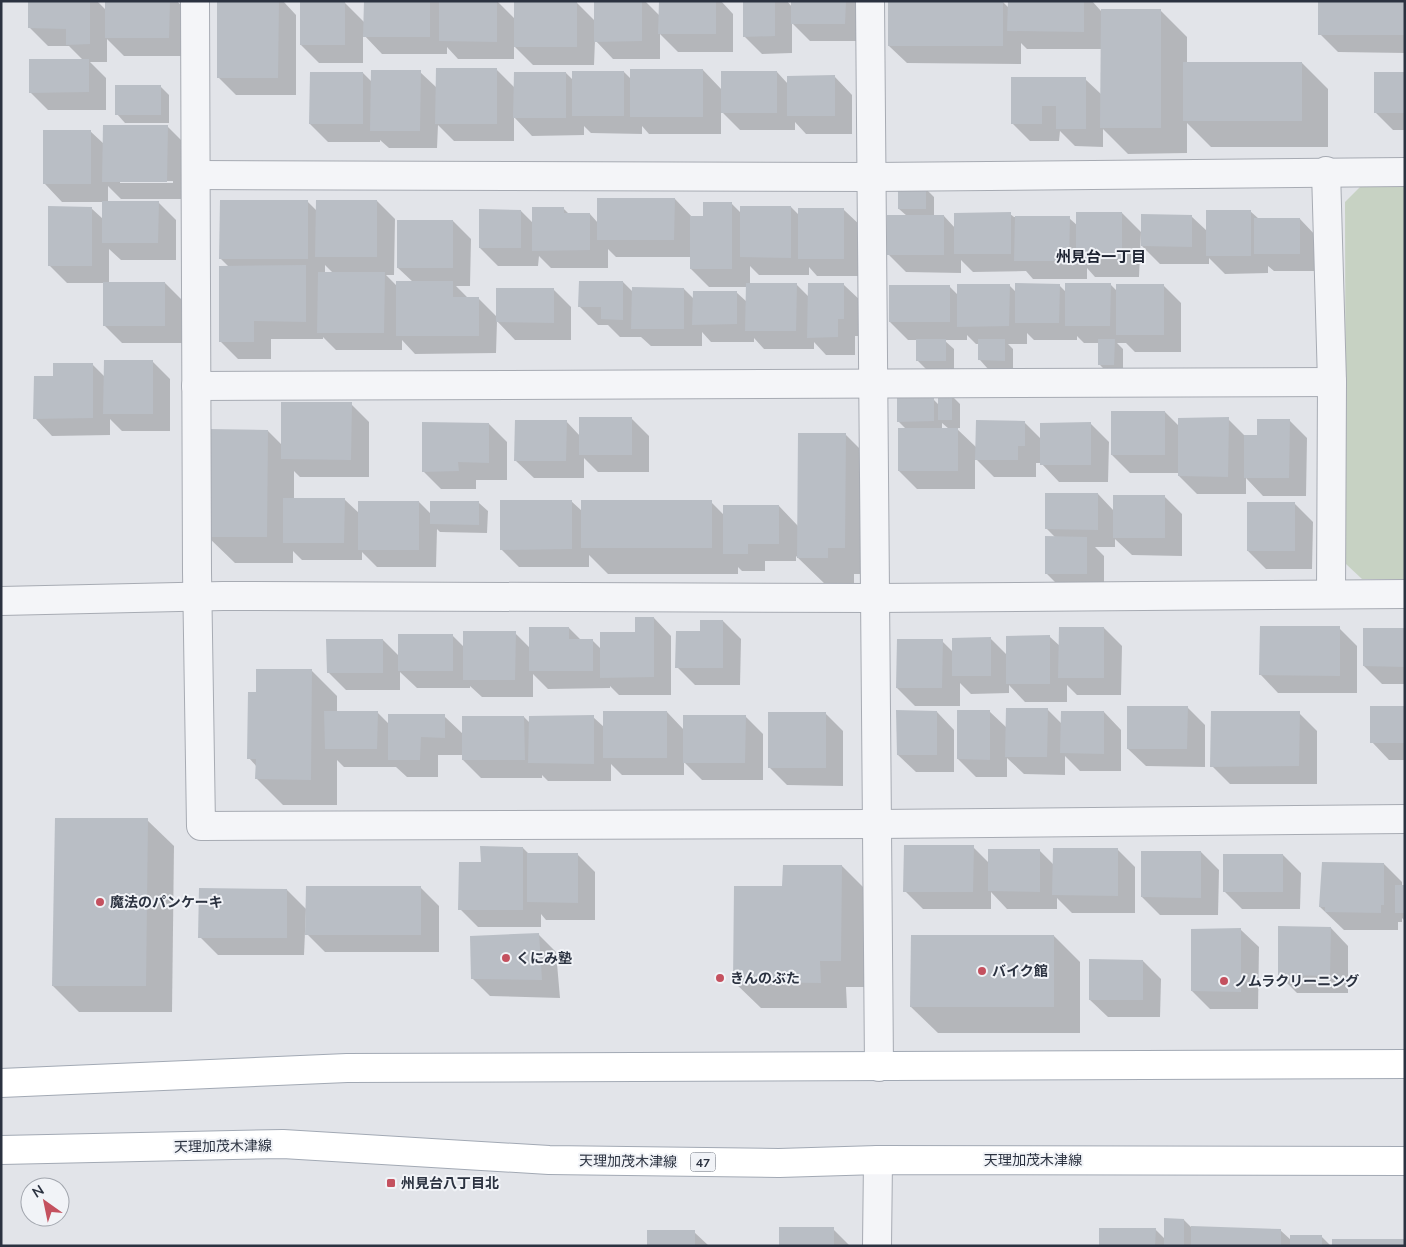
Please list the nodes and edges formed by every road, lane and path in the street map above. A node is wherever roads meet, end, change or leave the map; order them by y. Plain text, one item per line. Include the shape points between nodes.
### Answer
1 (195, 1) edge
2 (870, 1) edge
3 (1326, 171) junction
4 (1405, 172) edge
5 (196, 174) junction
6 (872, 177) junction
7 (1332, 382) junction
8 (874, 384) junction
9 (196, 386) junction
10 (1331, 594) junction
11 (1405, 594) edge
12 (198, 597) junction
13 (875, 598) junction
14 (1, 602) edge
15 (1405, 819) edge
16 (877, 824) junction
17 (1405, 1064) edge
18 (879, 1066) junction
19 (1, 1083) edge
20 (1, 1150) edge
21 (878, 1160) junction
22 (1405, 1161) edge
23 (878, 1246) edge

1 - 5 street
2 - 6 street
3 - 4 street
3 - 6 street
3 - 7 street
5 - 6 street
5 - 9 street
6 - 8 street
7 - 8 street
7 - 10 street
8 - 9 street
8 - 13 street
9 - 12 street
10 - 11 street
10 - 13 street
12 - 13 street
12 - 14 street
12 - 16 street via 201,826
13 - 16 street
15 - 16 street
16 - 18 street
17 - 18 main road
18 - 19 main road via 347,1068
20 - 21 main road, 天理加茂木津線 / 47 via 283,1144 549,1160 779,1163
21 - 22 main road, 天理加茂木津線 / 47
21 - 23 street

